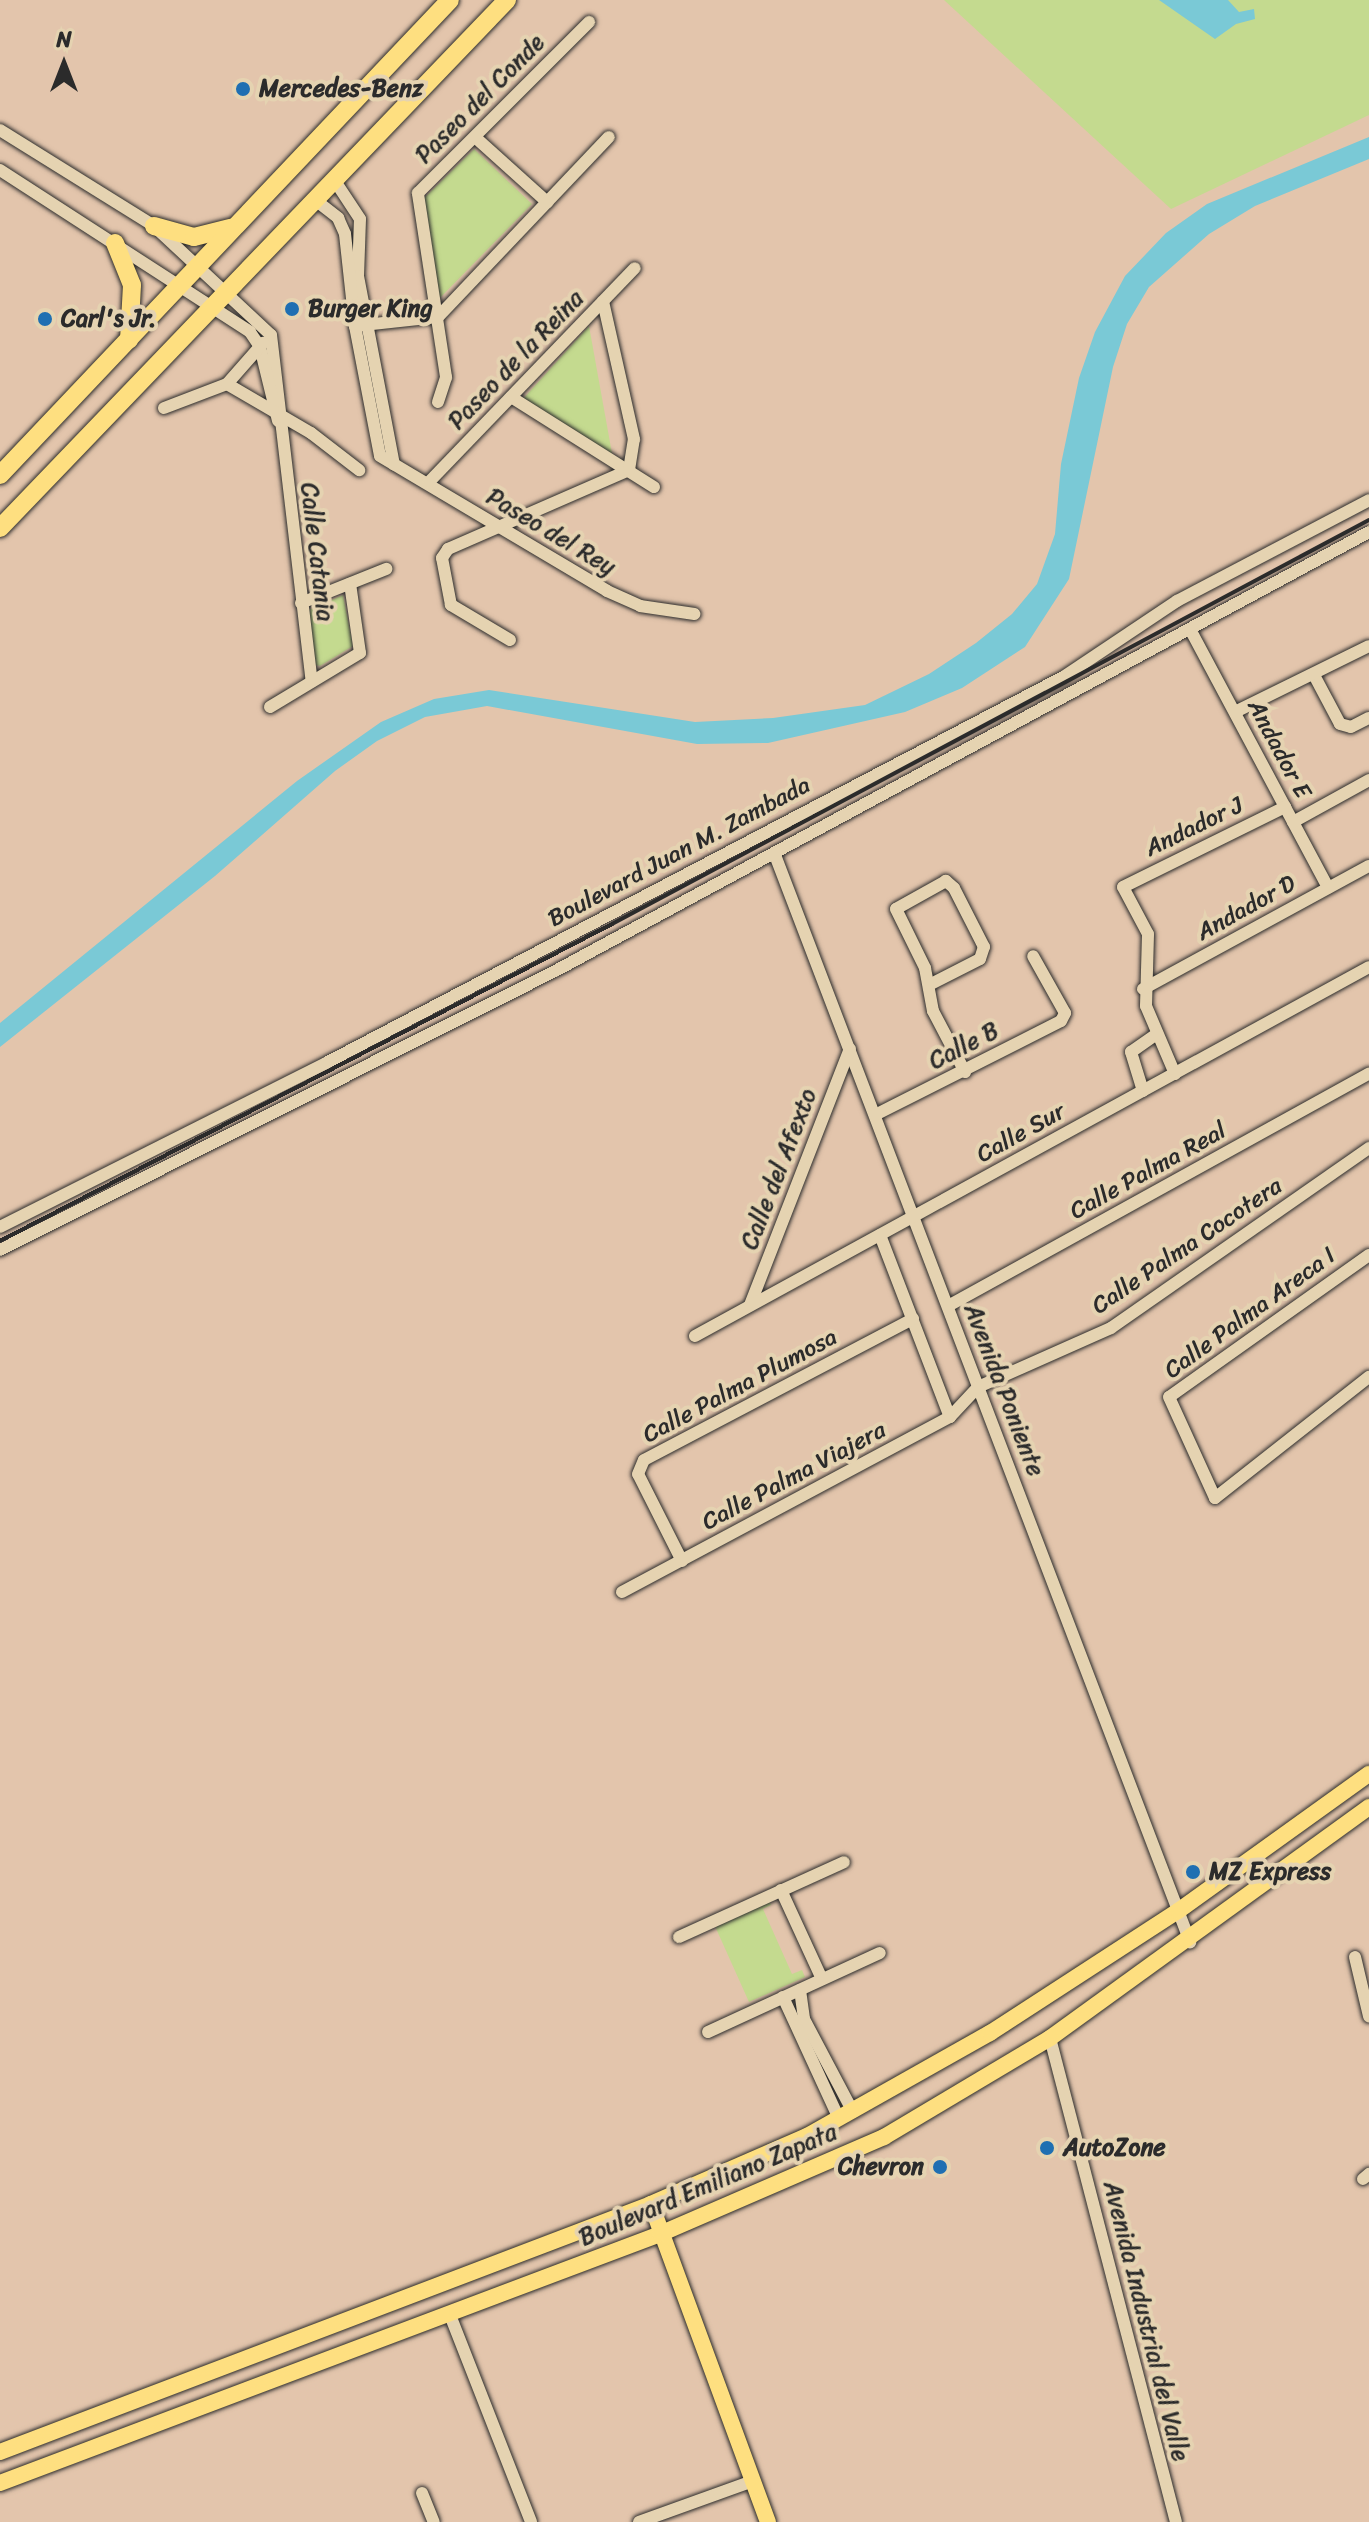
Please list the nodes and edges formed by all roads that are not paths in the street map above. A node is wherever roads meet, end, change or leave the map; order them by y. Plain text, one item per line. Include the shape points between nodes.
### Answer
1 (450, 0) edge
2 (507, 0) edge
3 (589, 22) dead end
4 (0, 130) edge
5 (609, 137) dead end
6 (476, 138) junction
7 (0, 170) edge
8 (333, 178) junction
9 (314, 199) junction
10 (547, 202) junction
11 (154, 226) junction
12 (234, 227) junction
13 (115, 243) junction
14 (197, 268) junction
15 (635, 268) dead end
16 (182, 284) junction
17 (220, 301) junction
18 (603, 301) junction
19 (438, 317) junction
20 (361, 326) junction
21 (271, 335) junction
22 (128, 343) junction
23 (260, 347) junction
24 (227, 384) junction
25 (511, 397) junction
26 (438, 402) dead end
27 (164, 408) dead end
28 (278, 418) junction
29 (359, 470) dead end
30 (629, 470) junction
31 (0, 475) edge
32 (428, 483) junction
33 (654, 487) dead end
34 (1369, 500) edge
35 (497, 526) junction
36 (0, 528) edge
37 (1369, 532) edge
38 (386, 569) dead end
39 (350, 584) junction
40 (301, 603) junction
41 (694, 614) dead end
42 (1191, 631) junction
43 (510, 640) dead end
44 (1369, 646) edge
45 (1314, 675) junction
46 (312, 682) junction
47 (270, 707) dead end
48 (1235, 712) junction
49 (1369, 718) edge
50 (1369, 780) edge
51 (1285, 807) junction
52 (1293, 822) junction
53 (775, 855) junction
54 (1369, 866) edge
55 (1328, 888) junction
56 (1033, 956) dead end
57 (1369, 967) edge
58 (929, 985) junction
59 (1143, 989) junction
60 (1157, 1034) junction
61 (850, 1049) junction
62 (965, 1072) junction
63 (1175, 1074) junction
64 (1369, 1074) edge
65 (1143, 1091) junction
66 (875, 1115) junction
67 (1369, 1148) edge
68 (915, 1216) junction
69 (0, 1227) edge
70 (880, 1235) junction
71 (0, 1250) edge
72 (1369, 1255) edge
73 (750, 1305) junction
74 (948, 1306) junction
75 (913, 1319) junction
76 (695, 1336) dead end
77 (1369, 1377) edge
78 (978, 1387) junction
79 (950, 1417) junction
80 (682, 1561) junction
81 (622, 1592) dead end
82 (1369, 1774) edge
83 (1369, 1807) edge
84 (844, 1862) dead end
85 (781, 1890) junction
86 (1178, 1911) junction
87 (679, 1937) dead end
88 (1190, 1942) junction
89 (880, 1953) dead end
90 (1355, 1957) dead end
91 (822, 1979) junction
92 (800, 1990) junction
93 (783, 1997) junction
94 (1368, 2008) edge
95 (708, 2032) dead end
96 (1050, 2038) junction
97 (846, 2116) junction
98 (651, 2204) junction
99 (660, 2234) junction
100 (450, 2315) junction
101 (0, 2452) edge
102 (753, 2481) junction
103 (0, 2483) edge
104 (422, 2493) dead end
105 (434, 2522) edge
106 (531, 2522) edge
107 (639, 2522) edge
108 (768, 2522) edge
109 (1176, 2522) edge

1 - 12 highway
2 - 8 highway
3 - 6 street, Paseo del Conde
4 - 11 street
5 - 10 street
6 - 10 street
6 - 19 street, Paseo del Conde via 417,199
7 - 13 street
8 - 9 highway
8 - 20 street, Paseo del Rey via 360,219
9 - 17 highway
9 - 20 street, Paseo del Rey via 342,226
10 - 19 street
11 - 12 highway via 194,237
11 - 14 street
12 - 14 highway
13 - 16 street
13 - 22 highway via 134,300
14 - 16 highway
14 - 17 street
15 - 18 street, Paseo de la Reina
16 - 17 street
16 - 22 highway
17 - 21 street
17 - 23 street
17 - 36 highway
18 - 25 street, Paseo de la Reina
18 - 30 street via 634,439
19 - 20 street
19 - 26 street, Paseo del Conde via 446,377
20 - 32 street, Paseo del Rey via 394,465
21 - 23 street
21 - 28 street
22 - 31 highway
23 - 24 street
23 - 28 street
24 - 27 street
24 - 28 street
25 - 30 street
25 - 32 street, Paseo de la Reina
28 - 29 street
28 - 40 street, Calle Catania
30 - 33 street
30 - 35 street
32 - 35 street, Paseo del Rey
34 - 69 street, Boulevard Juan M. Zambada via 1177,601 1065,676 326,1063
35 - 41 street, Paseo del Rey via 625,600
35 - 43 street via 448,549 441,562 451,605
37 - 42 street, Boulevard Juan M. Zambada
38 - 39 street
39 - 40 street
39 - 46 street via 361,650
40 - 46 street, Calle Catania
42 - 48 street, Andador E
42 - 53 street, Boulevard Juan M. Zambada
44 - 45 street
45 - 48 street
45 - 49 street via 1344,726
46 - 47 street
48 - 51 street, Andador E
50 - 52 street
51 - 52 street, Andador E
51 - 59 street, Andador J via 1123,887 1148,934
52 - 55 street, Andador E
53 - 61 street, Avenida Poniente
53 - 71 street, Boulevard Juan M. Zambada via 221,1143
54 - 55 street, Andador D
55 - 59 street, Andador D
56 - 62 street, Calle B via 1064,1010 1061,1021
57 - 63 street, Calle Sur
58 - 58 street via 980,959 984,947 946,881 898,905
58 - 62 street via 933,1011
59 - 60 street
60 - 63 street
60 - 65 street via 1131,1052
61 - 66 street, Avenida Poniente
61 - 73 street, Calle del Afexto
62 - 66 street, Calle B
63 - 65 street, Calle Sur
64 - 74 street, Calle Palma Real
65 - 68 street, Calle Sur
66 - 68 street, Avenida Poniente
67 - 78 street, Calle Palma Cocotera via 1111,1328
68 - 70 street, Calle Sur
68 - 74 street, Avenida Poniente
70 - 73 street, Calle Sur
70 - 75 street
72 - 77 street, Calle Palma Areca I via 1169,1394 1215,1498
73 - 76 street, Calle Sur
74 - 78 street, Avenida Poniente
75 - 79 street
75 - 80 street, Calle Palma Plumosa via 644,1460 638,1474
78 - 79 street, Calle Palma Viajera
78 - 86 street, Avenida Poniente
79 - 80 street, Calle Palma Viajera
80 - 81 street, Calle Palma Viajera
82 - 86 main road, Boulevard Emiliano Zapata
83 - 88 main road, Boulevard Emiliano Zapata
84 - 85 street
85 - 87 street
85 - 91 street
86 - 88 street, Avenida Poniente
86 - 97 main road, Boulevard Emiliano Zapata via 990,2033
88 - 96 main road, Boulevard Emiliano Zapata
89 - 91 street
90 - 94 street
91 - 92 street
92 - 93 street
92 - 97 street via 804,2019
93 - 95 street
93 - 97 street
96 - 99 main road, Boulevard Emiliano Zapata via 884,2137
96 - 109 street, Avenida Industrial del Valle
97 - 98 main road, Boulevard Emiliano Zapata
98 - 99 main road
98 - 101 main road, Boulevard Emiliano Zapata
99 - 100 main road, Boulevard Emiliano Zapata
99 - 102 main road
100 - 103 main road, Boulevard Emiliano Zapata
100 - 106 street
102 - 107 street
102 - 108 main road
104 - 105 street

